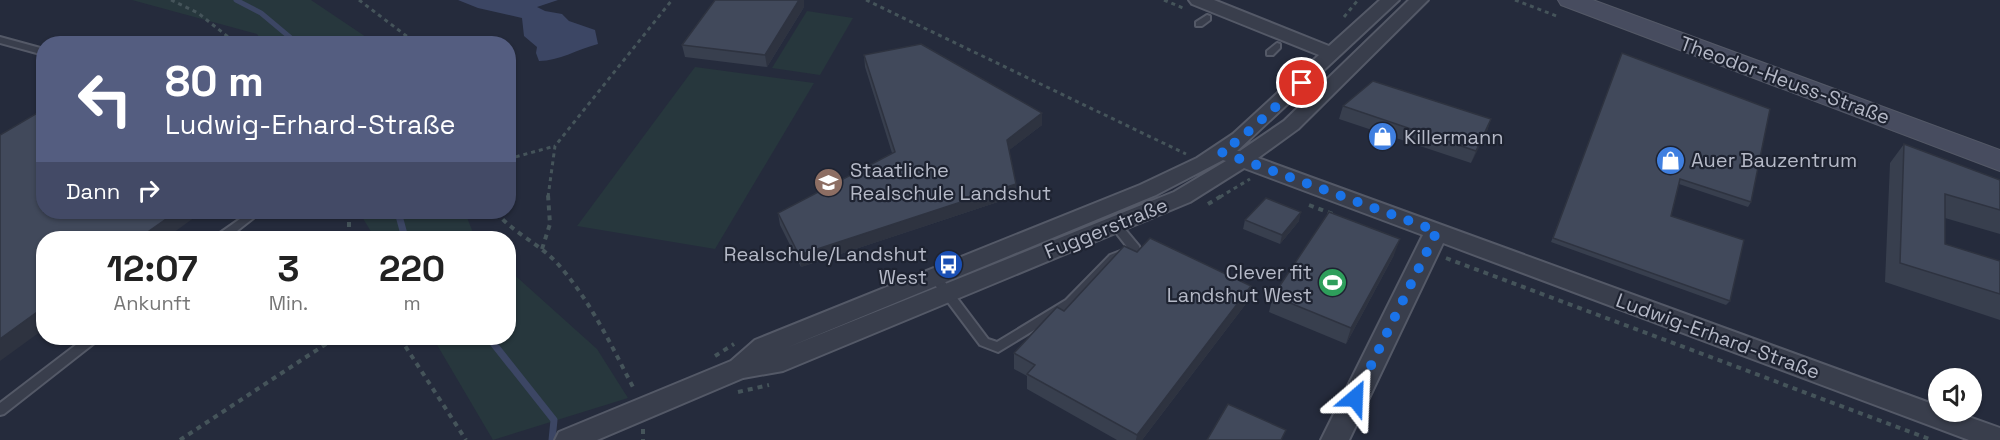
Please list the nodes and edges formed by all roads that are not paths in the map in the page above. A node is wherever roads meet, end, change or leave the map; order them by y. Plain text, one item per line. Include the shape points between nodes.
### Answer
1 (1198, 0) edge
2 (1390, 0) edge
3 (1419, 0) edge
4 (1570, 0) edge
5 (0, 40) edge
6 (36, 50) edge
7 (1326, 52) junction
8 (2000, 161) edge
9 (1237, 164) junction
10 (247, 219) edge
11 (1115, 225) junction
12 (230, 231) edge
13 (1432, 240) junction
14 (941, 285) junction
15 (84, 345) edge
16 (0, 410) edge
17 (569, 440) edge
18 (1335, 440) edge
19 (2000, 440) edge

1 - 7 street
2 - 7 street, Fuggerstraße
3 - 9 street, Fuggerstraße via 1291,125
4 - 8 main road, Theodor-Heuss-Straße
5 - 6 lane
7 - 9 street, Fuggerstraße via 1240,139
9 - 11 street, Fuggerstraße via 1182,197
9 - 13 street, Ludwig-Erhard-Straße
9 - 14 street, Fuggerstraße via 1205,163
10 - 12 lane
11 - 14 street, Fuggerstraße
11 - 14 lane via 1135,249 1114,258 1070,303 998,347 984,342
13 - 18 street
13 - 19 street, Ludwig-Erhard-Straße
14 - 17 street, Fuggerstraße via 764,347 740,368
15 - 16 lane

